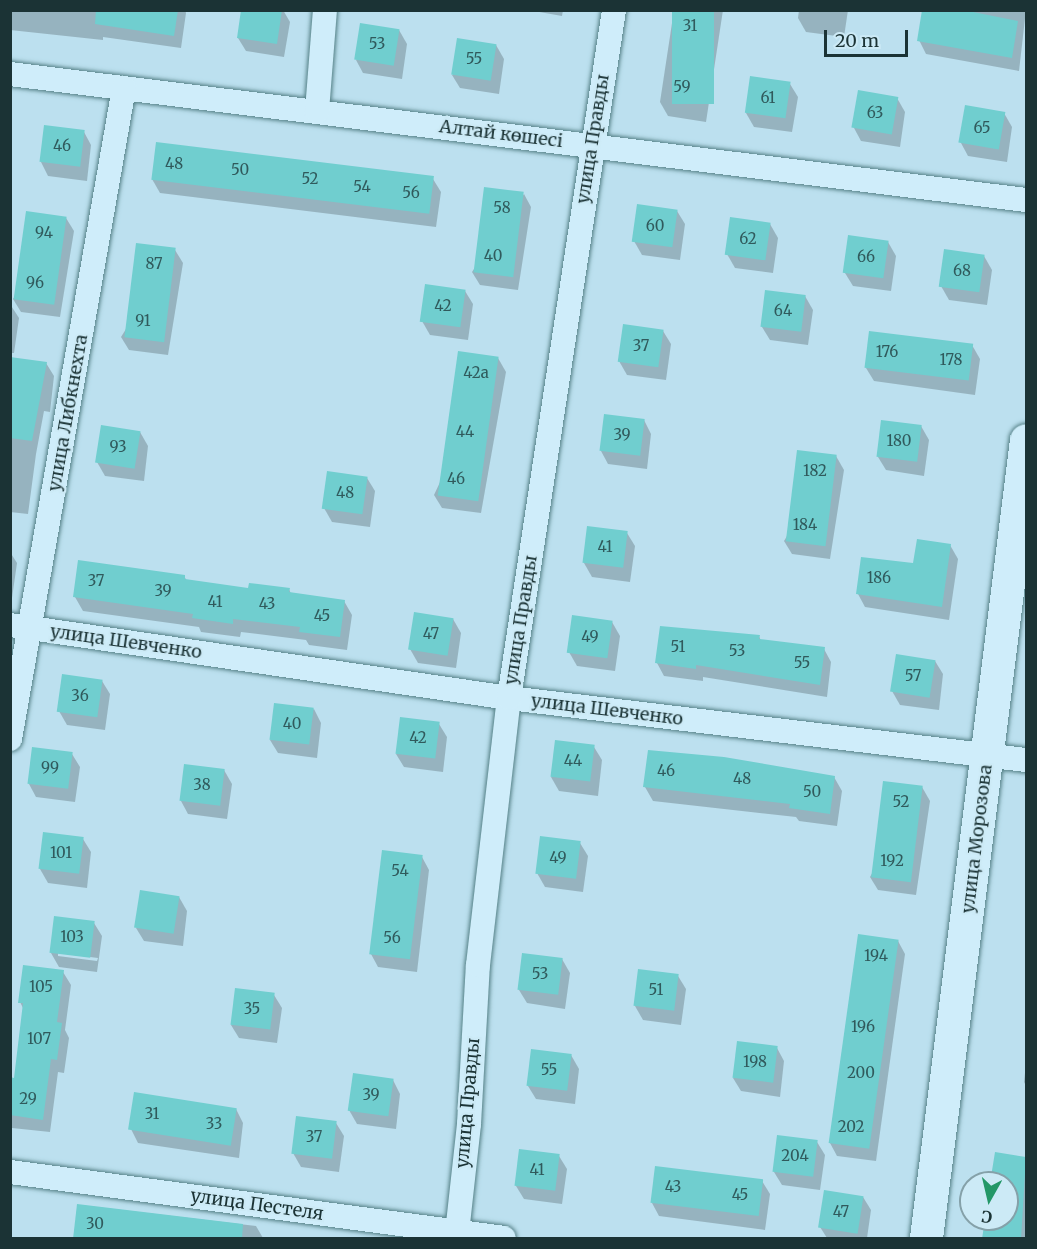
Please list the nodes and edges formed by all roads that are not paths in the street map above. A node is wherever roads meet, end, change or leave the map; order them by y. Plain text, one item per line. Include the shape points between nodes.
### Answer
1 (325, 10) edge
2 (614, 10) edge
3 (10, 74) edge
4 (124, 88) junction
5 (317, 111) junction
6 (592, 146) junction
7 (1026, 200) edge
8 (1026, 440) edge
9 (20, 627) edge
10 (509, 698) junction
11 (10, 739) edge
12 (987, 756) junction
13 (1026, 760) edge
14 (10, 1172) edge
15 (413, 1233) edge
16 (457, 1233) junction
17 (504, 1239) edge
18 (926, 1239) edge

1 - 5 street
2 - 6 street, улица Правды
3 - 4 street, Алтай көшесі
4 - 5 street, Алтай көшесі
4 - 9 street, улица Либкнехта
5 - 6 street, Алтай көшесі
6 - 7 street, Алтай көшесі
6 - 10 street, улица Правды
8 - 12 main road, улица Морозова
9 - 10 street, улица Шевченко
9 - 11 street, улица Либкнехта
10 - 12 street, улица Шевченко
10 - 16 street, улица Правды via 478,965 469,1125
12 - 13 street, улица Шевченко
12 - 18 main road, улица Морозова
14 - 15 street, улица Пестеля
15 - 16 street, улица Пестеля
16 - 17 street, улица Пестеля

